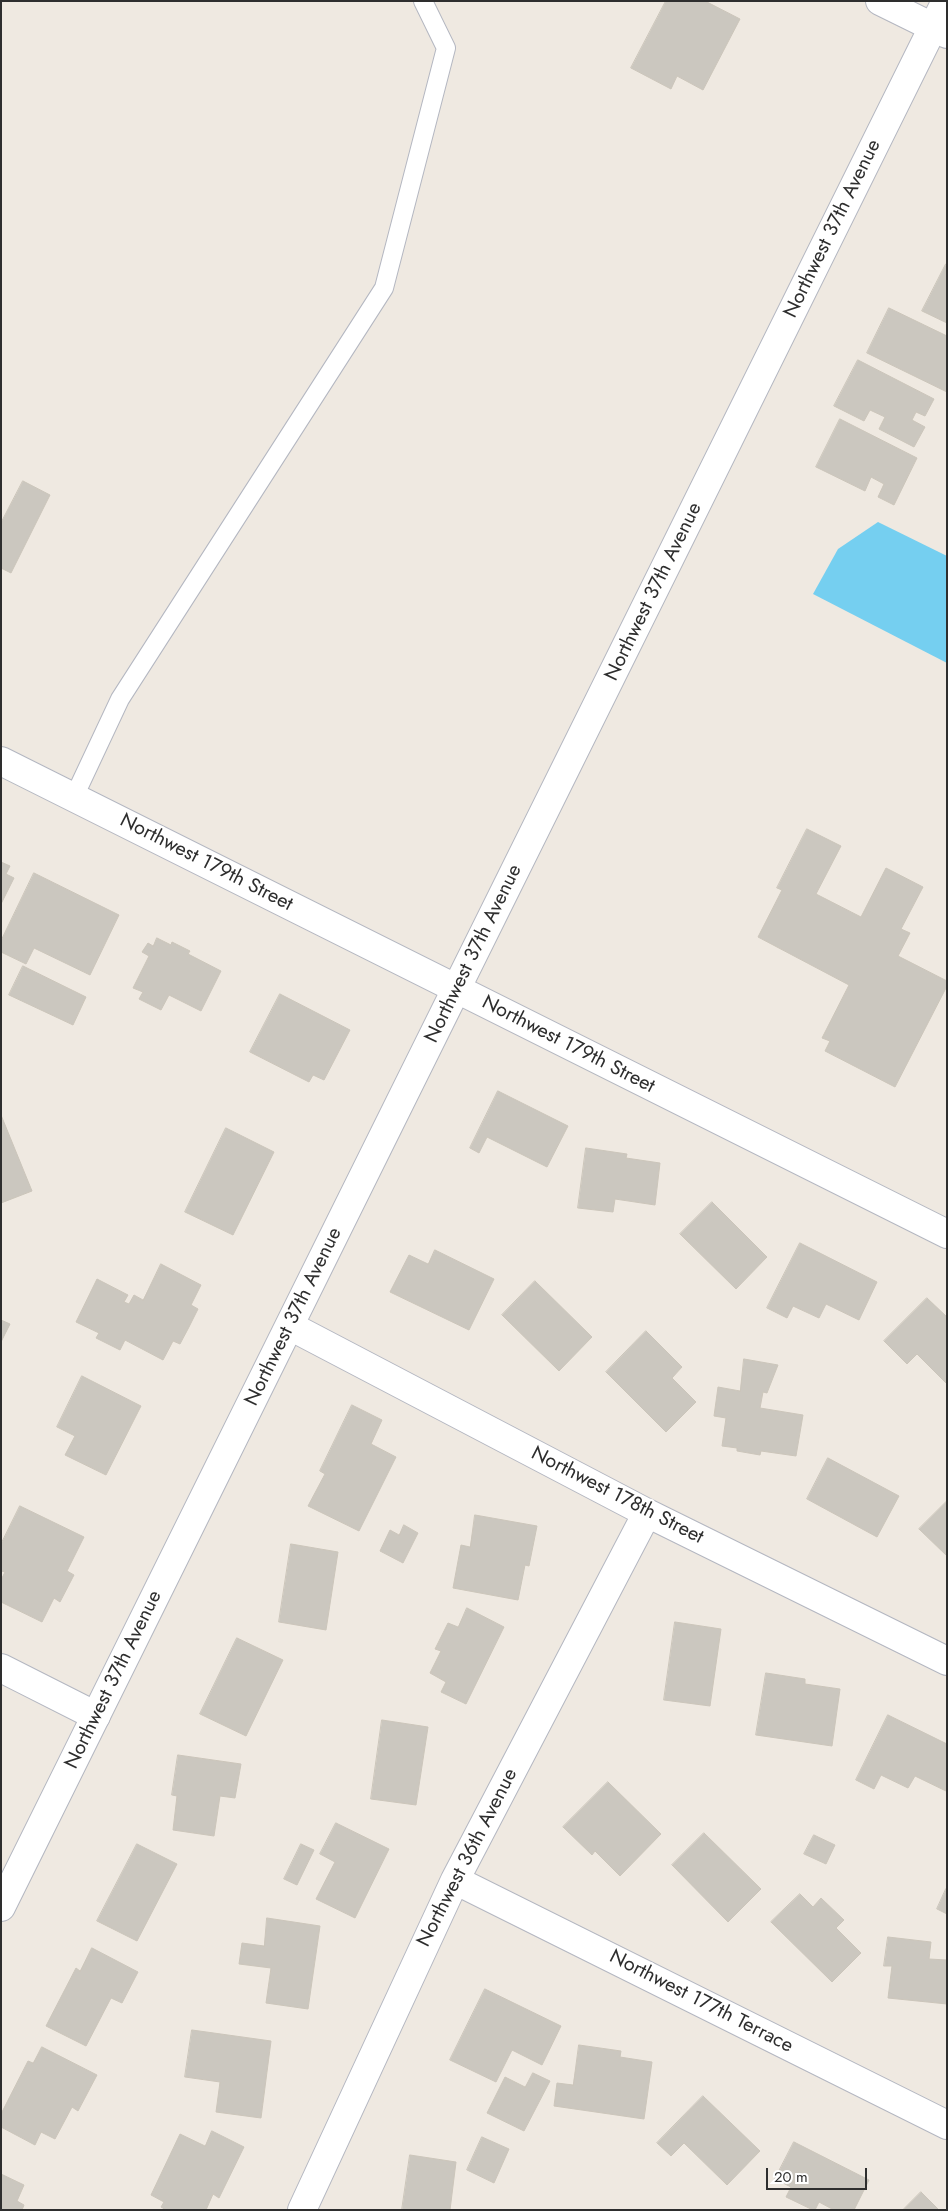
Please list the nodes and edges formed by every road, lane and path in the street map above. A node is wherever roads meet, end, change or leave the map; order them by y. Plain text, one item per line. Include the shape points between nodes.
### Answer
1 (423, 1) edge
2 (880, 1) edge
3 (946, 1) edge
4 (940, 31) edge
5 (1, 761) edge
6 (74, 797) junction
7 (457, 989) junction
8 (947, 1234) edge
9 (290, 1326) junction
10 (647, 1513) junction
11 (947, 1661) edge
12 (1, 1668) edge
13 (96, 1716) junction
14 (455, 1880) junction
15 (1, 1907) edge
16 (947, 2125) edge
17 (302, 2210) edge

1 - 6 lane via 446,48 384,288 120,699
2 - 4 street
3 - 4 street, Northwest 37th Avenue
4 - 7 street, Northwest 37th Avenue
5 - 6 street, Northwest 179th Street
6 - 7 street, Northwest 179th Street
7 - 8 street, Northwest 179th Street
7 - 9 street, Northwest 37th Avenue
9 - 10 street, Northwest 178th Street
9 - 13 street, Northwest 37th Avenue
10 - 11 street, Northwest 178th Street
10 - 14 street, Northwest 36th Avenue
12 - 13 street
13 - 15 street, Northwest 37th Avenue
14 - 16 street, Northwest 177th Terrace
14 - 17 street, Northwest 36th Avenue

